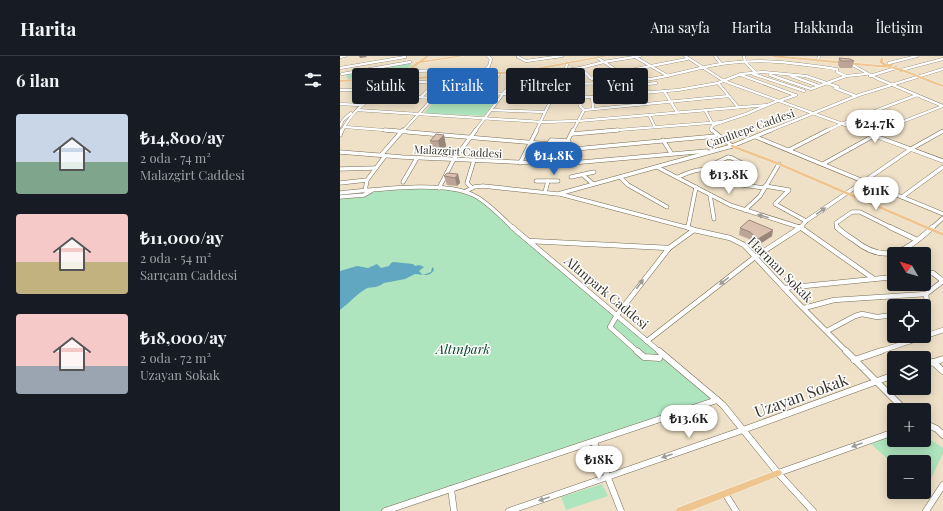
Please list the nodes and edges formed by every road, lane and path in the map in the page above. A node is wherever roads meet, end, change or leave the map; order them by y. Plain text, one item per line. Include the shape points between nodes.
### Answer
1 (345, 56) edge
2 (404, 56) edge
3 (428, 56) edge
4 (453, 56) edge
5 (462, 56) edge
6 (488, 56) edge
7 (562, 56) edge
8 (607, 56) edge
9 (635, 56) edge
10 (640, 56) edge
11 (684, 56) edge
12 (715, 56) edge
13 (744, 56) edge
14 (773, 56) edge
15 (777, 56) edge
16 (819, 56) edge
17 (842, 56) edge
18 (917, 56) edge
19 (340, 57) edge
20 (518, 57) edge
21 (882, 57) edge
22 (598, 58) junction
23 (687, 59) junction
24 (943, 59) edge
25 (818, 60) junction
26 (410, 62) junction
27 (604, 62) junction
28 (745, 62) junction
29 (834, 62) junction
30 (881, 62) junction
31 (843, 63) junction
32 (849, 63) junction
33 (416, 64) junction
34 (567, 64) junction
35 (721, 64) junction
36 (866, 65) junction
37 (888, 65) junction
38 (652, 66) junction
39 (411, 68) edge
40 (487, 68) edge
41 (541, 68) edge
42 (567, 68) edge
43 (580, 68) edge
44 (614, 68) edge
45 (641, 68) edge
46 (704, 68) junction
47 (896, 68) junction
48 (340, 69) edge
49 (837, 69) junction
50 (943, 69) edge
51 (901, 70) junction
52 (755, 72) junction
53 (763, 72) junction
54 (506, 73) edge
55 (585, 73) edge
56 (750, 73) junction
57 (342, 74) junction
58 (499, 74) edge
59 (784, 74) junction
60 (866, 74) junction
61 (740, 75) junction
62 (668, 76) junction
63 (846, 76) junction
64 (870, 76) junction
65 (918, 76) junction
66 (593, 77) edge
67 (590, 78) junction
68 (648, 78) edge
69 (593, 80) edge
70 (341, 81) edge
71 (352, 81) edge
72 (724, 81) junction
73 (656, 83) dead end
74 (718, 83) junction
75 (827, 83) junction
76 (648, 84) edge
77 (891, 84) junction
78 (819, 86) junction
79 (943, 86) edge
80 (810, 89) junction
81 (340, 90) edge
82 (352, 90) edge
83 (506, 90) edge
84 (427, 91) edge
85 (664, 91) junction
86 (804, 91) junction
87 (649, 92) joint
88 (498, 94) edge
89 (503, 94) junction
90 (506, 94) edge
91 (795, 95) junction
92 (916, 95) junction
93 (585, 96) edge
94 (592, 96) junction
95 (729, 96) junction
96 (856, 96) junction
97 (421, 97) joint
98 (427, 98) edge
99 (778, 101) junction
100 (670, 102) junction
101 (340, 104) edge
102 (364, 104) edge
103 (428, 104) edge
104 (550, 104) edge
105 (581, 104) edge
106 (360, 105) joint
107 (767, 105) junction
108 (943, 106) edge
109 (738, 107) junction
110 (595, 109) junction
111 (357, 110) junction
112 (491, 110) junction
113 (584, 110) junction
114 (705, 110) junction
115 (545, 112) junction
116 (678, 112) junction
117 (419, 114) junction
118 (812, 114) junction
119 (649, 115) junction
120 (484, 118) junction
121 (600, 119) junction
122 (341, 120) edge
123 (348, 120) junction
124 (578, 121) junction
125 (542, 122) junction
126 (722, 122) junction
127 (712, 123) junction
128 (841, 124) junction
129 (340, 126) edge
130 (345, 127) junction
131 (655, 127) junction
132 (943, 131) edge
133 (404, 132) junction
134 (572, 134) junction
135 (340, 135) edge
136 (874, 135) junction
137 (716, 136) junction
138 (469, 137) junction
139 (756, 137) junction
140 (663, 140) junction
141 (569, 141) junction
142 (531, 143) junction
143 (732, 146) junction
144 (911, 149) junction
145 (564, 150) junction
146 (719, 150) junction
147 (789, 150) junction
148 (340, 152) edge
149 (671, 154) junction
150 (383, 156) junction
151 (417, 158) junction
152 (454, 159) junction
153 (474, 160) junction
154 (943, 161) edge
155 (520, 163) junction
156 (556, 164) junction
157 (779, 164) junction
158 (823, 164) junction
159 (657, 167) junction
160 (943, 167) edge
161 (376, 168) junction
162 (705, 168) junction
163 (340, 169) edge
164 (594, 172) dead end
165 (583, 175) junction
166 (571, 177) dead end
167 (620, 177) junction
168 (678, 177) junction
169 (368, 180) junction
170 (558, 180) dead end
171 (536, 181) dead end
172 (548, 181) junction
173 (865, 181) junction
174 (403, 182) dead end
175 (340, 183) edge
176 (593, 184) junction
177 (744, 185) junction
178 (696, 187) junction
179 (765, 187) junction
180 (439, 188) junction
181 (472, 188) junction
182 (372, 190) junction
183 (365, 191) junction
184 (466, 191) junction
185 (545, 192) junction
186 (340, 193) edge
187 (847, 193) junction
188 (558, 194) junction
189 (710, 194) junction
190 (340, 197) edge
191 (902, 197) junction
192 (667, 207) dead end
193 (745, 210) junction
194 (943, 214) edge
195 (943, 218) edge
196 (714, 219) dead end
197 (806, 221) junction
198 (688, 227) junction
199 (801, 227) junction
200 (929, 229) junction
201 (694, 230) junction
202 (943, 236) edge
203 (530, 240) junction
204 (917, 240) junction
205 (669, 248) junction
206 (754, 257) junction
207 (931, 273) edge
208 (887, 278) edge
209 (874, 279) junction
210 (943, 281) edge
211 (784, 288) junction
212 (926, 294) junction
213 (927, 299) edge
214 (804, 308) junction
215 (617, 315) junction
216 (887, 316) edge
217 (943, 330) edge
218 (827, 331) junction
219 (648, 341) junction
220 (660, 358) dead end
221 (943, 359) edge
222 (854, 360) junction
223 (933, 362) joint
224 (943, 371) edge
225 (887, 377) edge
226 (875, 381) junction
227 (717, 400) junction
228 (898, 403) edge
229 (931, 426) edge
230 (743, 430) junction
231 (942, 433) edge
232 (887, 434) edge
233 (594, 442) junction
234 (778, 473) junction
235 (607, 476) junction
236 (943, 485) edge
237 (452, 489) junction
238 (726, 495) junction
239 (385, 511) edge
240 (454, 511) edge
241 (509, 511) edge
242 (621, 511) edge
243 (680, 511) edge
244 (736, 511) edge
245 (812, 511) edge
246 (926, 511) edge

1 - 19 street
2 - 26 street
2 - 48 street
3 - 33 main road
4 - 33 main road
5 - 33 main road
6 - 40 street via 491,60
7 - 20 street via 526,60
8 - 22 main road
9 - 10 street
9 - 27 street
9 - 38 street
11 - 23 street
12 - 35 street
13 - 28 street
14 - 15 main road
15 - 25 main road
16 - 25 street
17 - 31 street
18 - 37 street
21 - 30 main road
21 - 37 main road
22 - 27 street
22 - 34 main road
23 - 38 street
23 - 46 street
24 - 51 street
25 - 29 main road
26 - 33 street
26 - 57 street
27 - 43 street
27 - 44 street
28 - 35 street
28 - 49 street
28 - 52 street
29 - 31 main road
29 - 49 street
30 - 36 main road
30 - 37 main road
31 - 32 main road
32 - 36 main road
32 - 60 street
33 - 39 main road
34 - 41 main road
34 - 42 street
35 - 46 street
36 - 37 main road
37 - 47 main road
37 - 47 main road
38 - 45 street
38 - 62 street
46 - 62 street
46 - 72 street
47 - 51 main road
47 - 64 street
48 - 57 street
49 - 63 street via 837,72
50 - 65 street, Çamlıtepe Caddesi
51 - 65 main road
52 - 53 street
52 - 56 street
53 - 59 street
53 - 80 street
54 - 58 main road
55 - 67 street
56 - 61 street
56 - 86 street
57 - 70 street
59 - 75 street via 806,76
59 - 78 street
60 - 63 street
60 - 64 street
61 - 72 street
61 - 91 street
62 - 68 street
63 - 75 street
64 - 77 street
65 - 77 street, Çamlıtepe Caddesi
65 - 79 main road
66 - 67 street
67 - 69 street
70 - 71 main road
72 - 74 street
72 - 99 street
73 - 76 street
74 - 85 street
74 - 95 street
75 - 78 street
75 - 96 street
77 - 92 street
77 - 96 street, Çamlıtepe Caddesi
78 - 80 street
80 - 86 street
81 - 82 street
83 - 89 street
84 - 97 street
85 - 87 street
85 - 100 street
86 - 91 street
87 - 94 street
88 - 89 street
89 - 90 street
89 - 112 street
91 - 99 street
92 - 108 street
92 - 128 street
93 - 94 street
94 - 110 street
95 - 100 street
95 - 109 street
96 - 118 street, Çamlıtepe Caddesi
97 - 98 street
99 - 107 street
99 - 118 street
100 - 110 street
100 - 116 street
101 - 106 street
102 - 111 street
103 - 117 street
104 - 115 street
105 - 113 street
106 - 122 street
107 - 109 street
107 - 126 street
108 - 136 street
109 - 114 street
110 - 113 street
110 - 121 street
111 - 117 street
111 - 123 street
112 - 115 street
112 - 120 street
113 - 124 street
114 - 116 street
114 - 127 street
115 - 125 street
116 - 119 street
117 - 120 street
117 - 133 street
118 - 128 street
118 - 139 street, Çamlıtepe Caddesi
119 - 121 street
119 - 131 street
120 - 125 street
120 - 138 street
121 - 124 street
122 - 123 street
122 - 129 street
123 - 130 street
124 - 125 street
124 - 134 street
125 - 142 street
126 - 127 street
126 - 137 street via 711,128
127 - 131 street
128 - 136 street
128 - 147 street
130 - 133 street
130 - 135 street
131 - 134 street
132 - 144 street
133 - 138 street
133 - 150 street
134 - 141 street
136 - 144 street
136 - 158 street
137 - 140 street
137 - 143 street
138 - 142 street
138 - 152 street
139 - 143 street, Çamlıtepe Caddesi
139 - 147 street
140 - 145 street
140 - 149 street
141 - 142 street
141 - 145 street
142 - 155 street
143 - 146 street, Çamlıtepe Caddesi
143 - 157 main road
144 - 154 street
144 - 173 street
145 - 156 street
146 - 149 street, Malazgirt Caddesi
146 - 159 street, Çamlıtepe Caddesi
147 - 158 street
148 - 150 street, Malazgirt Caddesi
149 - 156 street, Malazgirt Caddesi
150 - 151 street, Malazgirt Caddesi
150 - 161 street
151 - 152 street, Malazgirt Caddesi
151 - 174 street
152 - 153 street, Malazgirt Caddesi
152 - 180 street
153 - 155 street, Malazgirt Caddesi
153 - 181 street via 467,182
155 - 156 street, Malazgirt Caddesi
157 - 179 street
157 - 187 main road
158 - 173 street
159 - 167 street, Çamlıtepe Caddesi
159 - 168 street
160 - 191 street
161 - 163 street
161 - 169 street
162 - 168 street via 694,169
162 - 177 street via 730,182
162 - 177 street via 728,157 732,158 756,170
164 - 165 street
165 - 166 street
165 - 176 street
167 - 176 street, Çamlıtepe Caddesi
167 - 192 street via 628,185
168 - 178 street
169 - 175 street
169 - 183 street
170 - 172 street
171 - 172 street
172 - 185 street
173 - 187 street
173 - 191 street
176 - 188 street, Çamlıtepe Caddesi
177 - 179 street
178 - 189 street
178 - 198 street
179 - 193 street via 755,202
179 - 197 street via 789,190 775,204
180 - 182 street, Altınpark Caddesi via 399,187
180 - 184 street, Altınpark Caddesi
181 - 184 street, Çamlıtepe Caddesi
181 - 185 street, Çamlıtepe Caddesi via 483,186
182 - 183 street, Altınpark Caddesi
182 - 190 street via 364,195
183 - 186 street, Altınpark Caddesi
184 - 203 street, Altınpark Caddesi via 476,196
185 - 188 street, Çamlıtepe Caddesi
197 -> 187 street
187 - 200 main road
188 - 198 street, Harman Sokak
189 - 193 street
189 - 196 street
191 - 194 street
199 -> 193 street
195 - 200 street
197 - 199 street
198 - 201 street, Harman Sokak
199 - 206 street
199 - 209 street
200 - 202 main road
200 - 204 street
201 - 205 street
201 - 206 street, Harman Sokak via 730,238 744,245
203 - 205 street
203 - 215 street, Altınpark Caddesi
204 - 204 street via 860,212 852,212 836,223 837,228 870,251 877,253 900,252
215 -> 205 street
206 - 211 street, Harman Sokak
206 -> 219 street
207 - 210 street
208 - 209 street
209 - 211 street
210 - 212 street
211 - 214 street, Harman Sokak
212 - 213 street
212 - 214 street via 834,300
214 - 218 street, Harman Sokak
215 - 219 street, Altınpark Caddesi
215 - 220 street via 610,327 644,357
216 - 218 street via 862,314
217 - 222 street
218 - 222 street, Harman Sokak
219 - 227 street, Altınpark Caddesi
221 - 223 street
222 - 226 street, Harman Sokak
223 - 224 street
225 - 226 street, Uzayan Sokak
226 - 228 street, Harman Sokak
226 - 230 street, Uzayan Sokak
227 - 230 street, Altınpark Caddesi
227 - 233 street
229 - 231 street
230 - 234 street, Altınpark Caddesi
230 -> 235 street, Uzayan Sokak
232 -> 234 street
233 - 235 street
233 - 237 street
234 - 238 main road
234 - 245 street, Altınpark Caddesi
235 -> 241 street, Uzayan Sokak
235 - 242 street
236 - 246 street
237 - 239 street
237 - 240 street
238 - 243 main road
238 - 244 street

